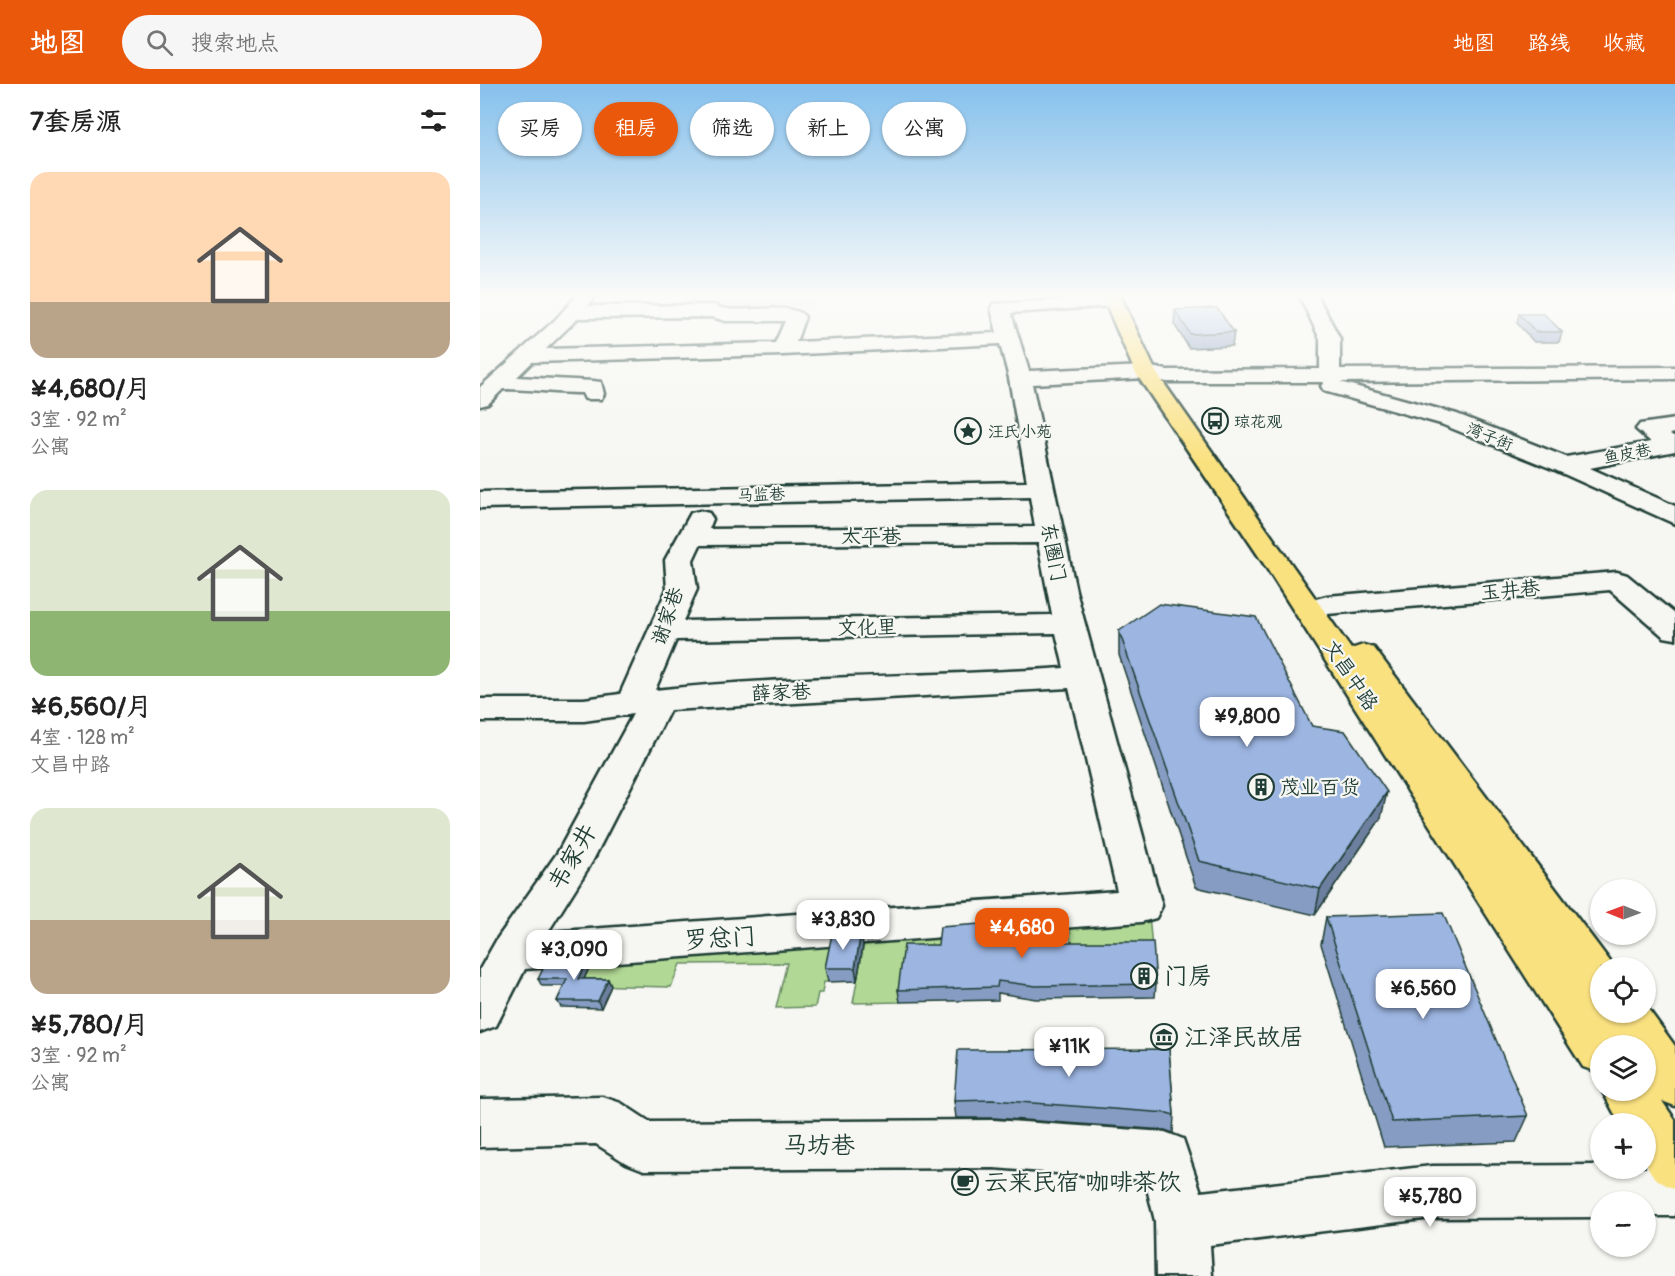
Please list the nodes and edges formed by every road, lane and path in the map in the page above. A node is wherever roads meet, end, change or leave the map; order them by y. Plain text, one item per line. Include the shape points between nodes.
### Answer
1 (533, 351) edge
2 (724, 351) edge
3 (1011, 351) edge
4 (1144, 351) edge
5 (1330, 351) edge
6 (527, 356) junction
7 (1675, 372) edge
8 (496, 374) edge
9 (1156, 374) junction
10 (1330, 376) junction
11 (1297, 377) junction
12 (1020, 378) junction
13 (593, 394) dead end
14 (480, 399) edge
15 (1675, 426) edge
16 (1564, 465) junction
17 (1042, 489) junction
18 (711, 495) junction
19 (480, 500) edge
20 (1675, 516) edge
21 (1051, 535) junction
22 (690, 537) junction
23 (1327, 605) junction
24 (1070, 624) junction
25 (1675, 630) edge
26 (664, 631) junction
27 (1083, 677) junction
28 (645, 701) junction
29 (480, 710) edge
30 (1141, 906) joint
31 (512, 952) junction
32 (1590, 968) edge
33 (480, 1012) edge
34 (1631, 1023) edge
35 (1590, 1037) edge
36 (1675, 1084) edge
37 (1633, 1101) edge
38 (480, 1123) edge
39 (1675, 1164) edge
40 (1675, 1190) edge
41 (1182, 1221) junction
42 (1184, 1276) edge

1 - 6 street
2 - 6 street
3 - 12 street, 东圈门
4 - 9 main road, 文昌中路
5 - 10 street
6 - 8 street
7 - 10 street
8 - 13 street via 560,387 592,387
8 - 14 street
9 - 11 street
9 - 12 street
9 - 23 main road, 文昌中路
9 - 35 main road, 文昌中路
10 - 11 street
11 - 16 street, 湾子街 via 1449,419
12 - 17 street, 东圈门
15 - 16 street, 鱼皮巷 via 1648,429 1671,445
16 - 20 street, 湾子街
17 - 18 street, 马监巷
17 - 21 street, 东圈门
18 - 19 street, 马监巷
18 - 22 street, 谢家巷
21 - 22 street, 太平巷
21 - 24 street, 东圈门
22 - 26 street, 谢家巷 via 679,560 681,589
23 - 25 street, 玉井巷 via 1617,581
23 - 32 main road, 文昌中路
24 - 26 street, 文化里
24 - 27 street, 东圈门
26 - 28 street, 谢家巷
27 - 28 street, 薛家巷
27 - 30 street, 东圈门
28 - 29 street, 薛家巷 via 584,710
28 - 31 street, 韦家井 via 572,862
30 - 31 street, 罗总门
31 - 33 street, 韦家井
34 - 36 main road
37 - 39 main road
38 - 41 street, 马坊巷 via 603,1119 644,1146 994,1144 1165,1157
40 - 41 street via 1432,1192
41 - 42 street

